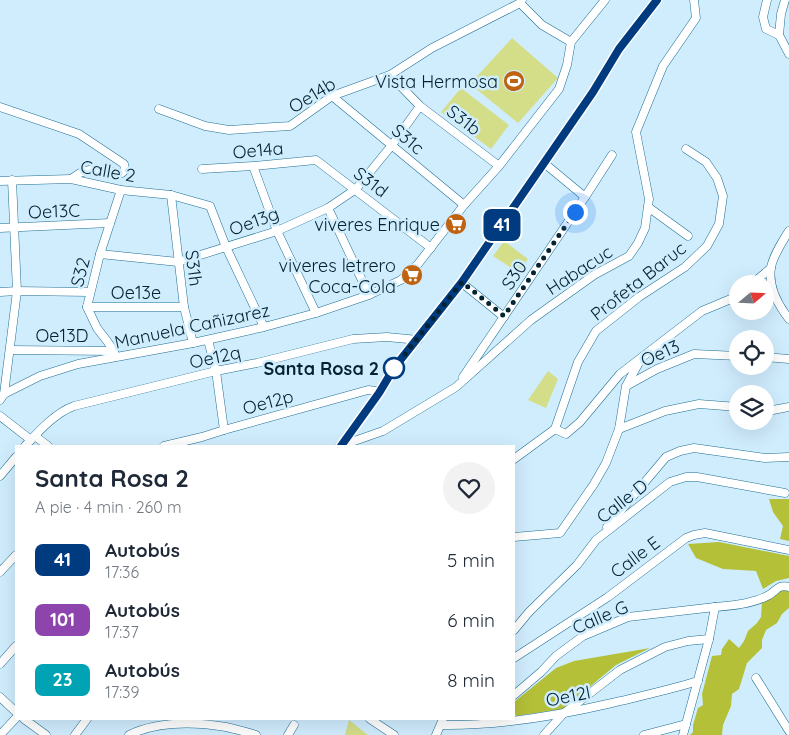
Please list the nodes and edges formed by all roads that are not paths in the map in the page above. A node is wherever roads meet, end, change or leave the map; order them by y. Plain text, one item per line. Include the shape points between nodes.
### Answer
1 (605, 0) edge
2 (657, 0) edge
3 (694, 0) edge
4 (766, 0) edge
5 (785, 0) edge
6 (521, 1) edge
7 (779, 35) junction
8 (571, 42) junction
9 (789, 54) edge
10 (390, 75) junction
11 (332, 96) junction
12 (420, 106) junction
13 (0, 107) edge
14 (159, 109) dead end
15 (392, 145) junction
16 (686, 149) dead end
17 (612, 155) dead end
18 (316, 160) joint
19 (544, 163) junction
20 (253, 166) junction
21 (499, 166) junction
22 (202, 169) dead end
23 (71, 179) junction
24 (12, 180) junction
25 (0, 181) edge
26 (121, 190) junction
27 (356, 190) junction
28 (170, 196) junction
29 (585, 197) junction
30 (464, 205) junction
31 (648, 207) junction
32 (328, 208) junction
33 (110, 223) junction
34 (15, 227) junction
35 (0, 228) edge
36 (277, 230) junction
37 (789, 231) edge
38 (688, 236) dead end
39 (226, 247) junction
40 (430, 248) junction
41 (100, 254) junction
42 (178, 262) junction
43 (771, 268) junction
44 (763, 275) edge
45 (462, 282) junction
46 (17, 291) junction
47 (0, 292) edge
48 (89, 292) junction
49 (369, 295) junction
50 (729, 300) edge
51 (87, 307) junction
52 (184, 307) junction
53 (316, 313) junction
54 (504, 316) junction
55 (789, 319) edge
56 (264, 327) junction
57 (208, 340) junction
58 (418, 340) junction
59 (193, 343) junction
60 (10, 350) junction
61 (114, 354) junction
62 (729, 356) edge
63 (642, 357) junction
64 (774, 357) edge
65 (789, 358) edge
66 (216, 371) junction
67 (626, 386) junction
68 (456, 387) junction
69 (379, 393) junction
70 (2, 397) edge
71 (729, 406) edge
72 (789, 407) edge
73 (774, 410) edge
74 (0, 416) edge
75 (555, 429) junction
76 (619, 429) junction
77 (224, 430) junction
78 (30, 441) edge
79 (44, 445) edge
80 (168, 445) edge
81 (342, 445) edge
82 (344, 445) edge
83 (789, 457) edge
84 (15, 458) edge
85 (515, 458) edge
86 (0, 476) edge
87 (785, 493) dead end
88 (515, 537) edge
89 (596, 540) junction
90 (789, 550) edge
91 (15, 556) edge
92 (0, 572) edge
93 (789, 587) edge
94 (715, 607) junction
95 (515, 629) edge
96 (709, 639) junction
97 (15, 647) edge
98 (515, 657) edge
99 (0, 664) edge
100 (756, 678) dead end
101 (698, 681) junction
102 (515, 693) edge
103 (0, 697) edge
104 (15, 711) edge
105 (563, 714) junction
106 (15, 719) edge
107 (25, 720) edge
108 (88, 720) edge
109 (372, 720) edge
110 (482, 720) edge
111 (511, 720) edge
112 (515, 720) edge
113 (442, 722) edge
114 (477, 724) junction
115 (686, 724) junction
116 (294, 725) dead end
117 (789, 731) edge
118 (0, 735) edge
119 (46, 735) edge
120 (75, 735) edge
121 (129, 735) edge
122 (256, 735) edge
123 (288, 735) edge
124 (394, 735) edge
125 (436, 735) edge
126 (544, 735) edge
127 (644, 735) edge
128 (683, 735) edge

1 - 8 street, Manuela Cañizarez
2 - 19 street via 619,49
3 - 31 street, Habacuc via 696,18 663,66 636,132
4 - 7 street via 766,29
5 - 7 street
6 - 8 street via 542,26
6 - 10 street, Oe14b via 432,48
7 - 9 street
8 - 21 street, Manuela Cañizarez via 559,89
10 - 11 street, Oe14b
10 - 12 street, S31b
11 - 14 street, Oe14b via 290,126 276,128 229,130 205,126
11 - 15 street, S31c
12 - 15 street, Oe13g
12 - 21 street, S31b
13 - 23 street via 78,134 124,164 122,173 89,170
15 - 27 street, Oe13g
15 - 30 street, S31c
16 - 75 street, Profeta Baruc via 706,162 717,178 723,196 719,224 707,246 685,267 638,297 596,331 578,362
17 - 29 street, S30
18 - 20 street, Oe14a
18 - 27 street, S31d
19 - 29 street
19 - 45 street
20 - 22 street, Oe14a
20 - 36 street
21 - 30 street, Manuela Cañizarez
23 - 24 street, Calle 2
23 - 26 street, Calle 2
24 - 25 street, Calle 2
24 - 34 street
26 - 28 street, Calle 2
26 - 33 street, S32
27 - 32 street, Oe13g
27 - 40 street, S31d
28 - 39 street, Calle 2 via 210,206
28 - 42 street, S31h
29 - 54 street, S30
30 - 40 street, Manuela Cañizarez
31 - 38 street
31 - 68 street, Habacuc via 645,228 629,256 594,275 531,320
32 - 36 street, Oe13g
32 - 49 street
33 - 34 street, Oe13C
33 - 41 street, S32
34 - 35 street, Oe13C
34 - 46 street
36 - 39 street, Oe13g
36 - 53 street
37 - 43 street
39 - 42 street, Oe13g
39 - 56 street
40 - 49 street, Manuela Cañizarez via 401,280
41 - 42 street, Oe13g
41 - 48 street, S32
42 - 52 street, S31h
43 - 44 street
43 - 55 street via 777,302
45 - 54 street
45 - 58 street
46 - 47 street, Oe13e
46 - 48 street, Oe13e
46 - 60 street
48 - 51 street, S32
49 - 53 street, Manuela Cañizarez
50 - 63 street via 702,311
51 - 52 street, Oe13e
51 - 61 street, S32
52 - 59 street, S31h
53 - 56 street, Manuela Cañizarez
54 - 68 street, S30
56 - 57 street, Manuela Cañizarez
57 - 59 street, Manuela Cañizarez
57 - 66 street
58 - 66 street, Oe12q via 387,337 353,339
58 - 69 street via 394,368
59 - 61 street, Manuela Cañizarez
60 - 61 street, Oe13D
60 - 70 street
61 - 70 street, Manuela Cañizarez via 40,376
62 - 67 street, Oe13 via 694,354 656,369
63 - 67 street
63 - 75 street via 620,374 566,434
64 - 65 street
66 - 77 street
66 - 78 street, Oe12q via 74,406 63,411
67 - 76 street
68 - 82 street, Habacuc via 383,431
69 - 77 street, Oe12p via 368,390
69 - 81 street
71 - 76 street via 699,404 665,411
72 - 73 street
74 - 78 street
75 - 85 street
76 - 88 street via 598,477 560,532
77 - 80 street, Oe12p
78 - 79 street
83 - 89 street via 765,458 694,448 666,457
84 - 86 street
87 - 89 street, Calle D via 686,477 670,482
89 - 95 street, Calle D
90 - 98 street, Calle E via 705,533 686,538 608,597
91 - 92 street
93 - 94 street, Calle G via 779,586 767,596 733,606
94 - 96 street
94 - 102 street, Calle G via 628,618 584,636
96 - 101 street
96 - 105 street via 657,650 620,670
97 - 99 street
100 - 117 street
101 - 105 street, Oe12l
101 - 115 street
103 - 104 street
105 - 112 street, Oe12l
105 - 126 street
106 - 118 street
107 - 119 street
108 - 120 street
109 - 124 street
110 - 114 street
111 - 114 street, Oe12l
113 - 114 street, Oe12l
113 - 125 street
115 - 127 street
115 - 128 street
116 - 123 street
121 - 122 street via 147,728 180,724 227,727

